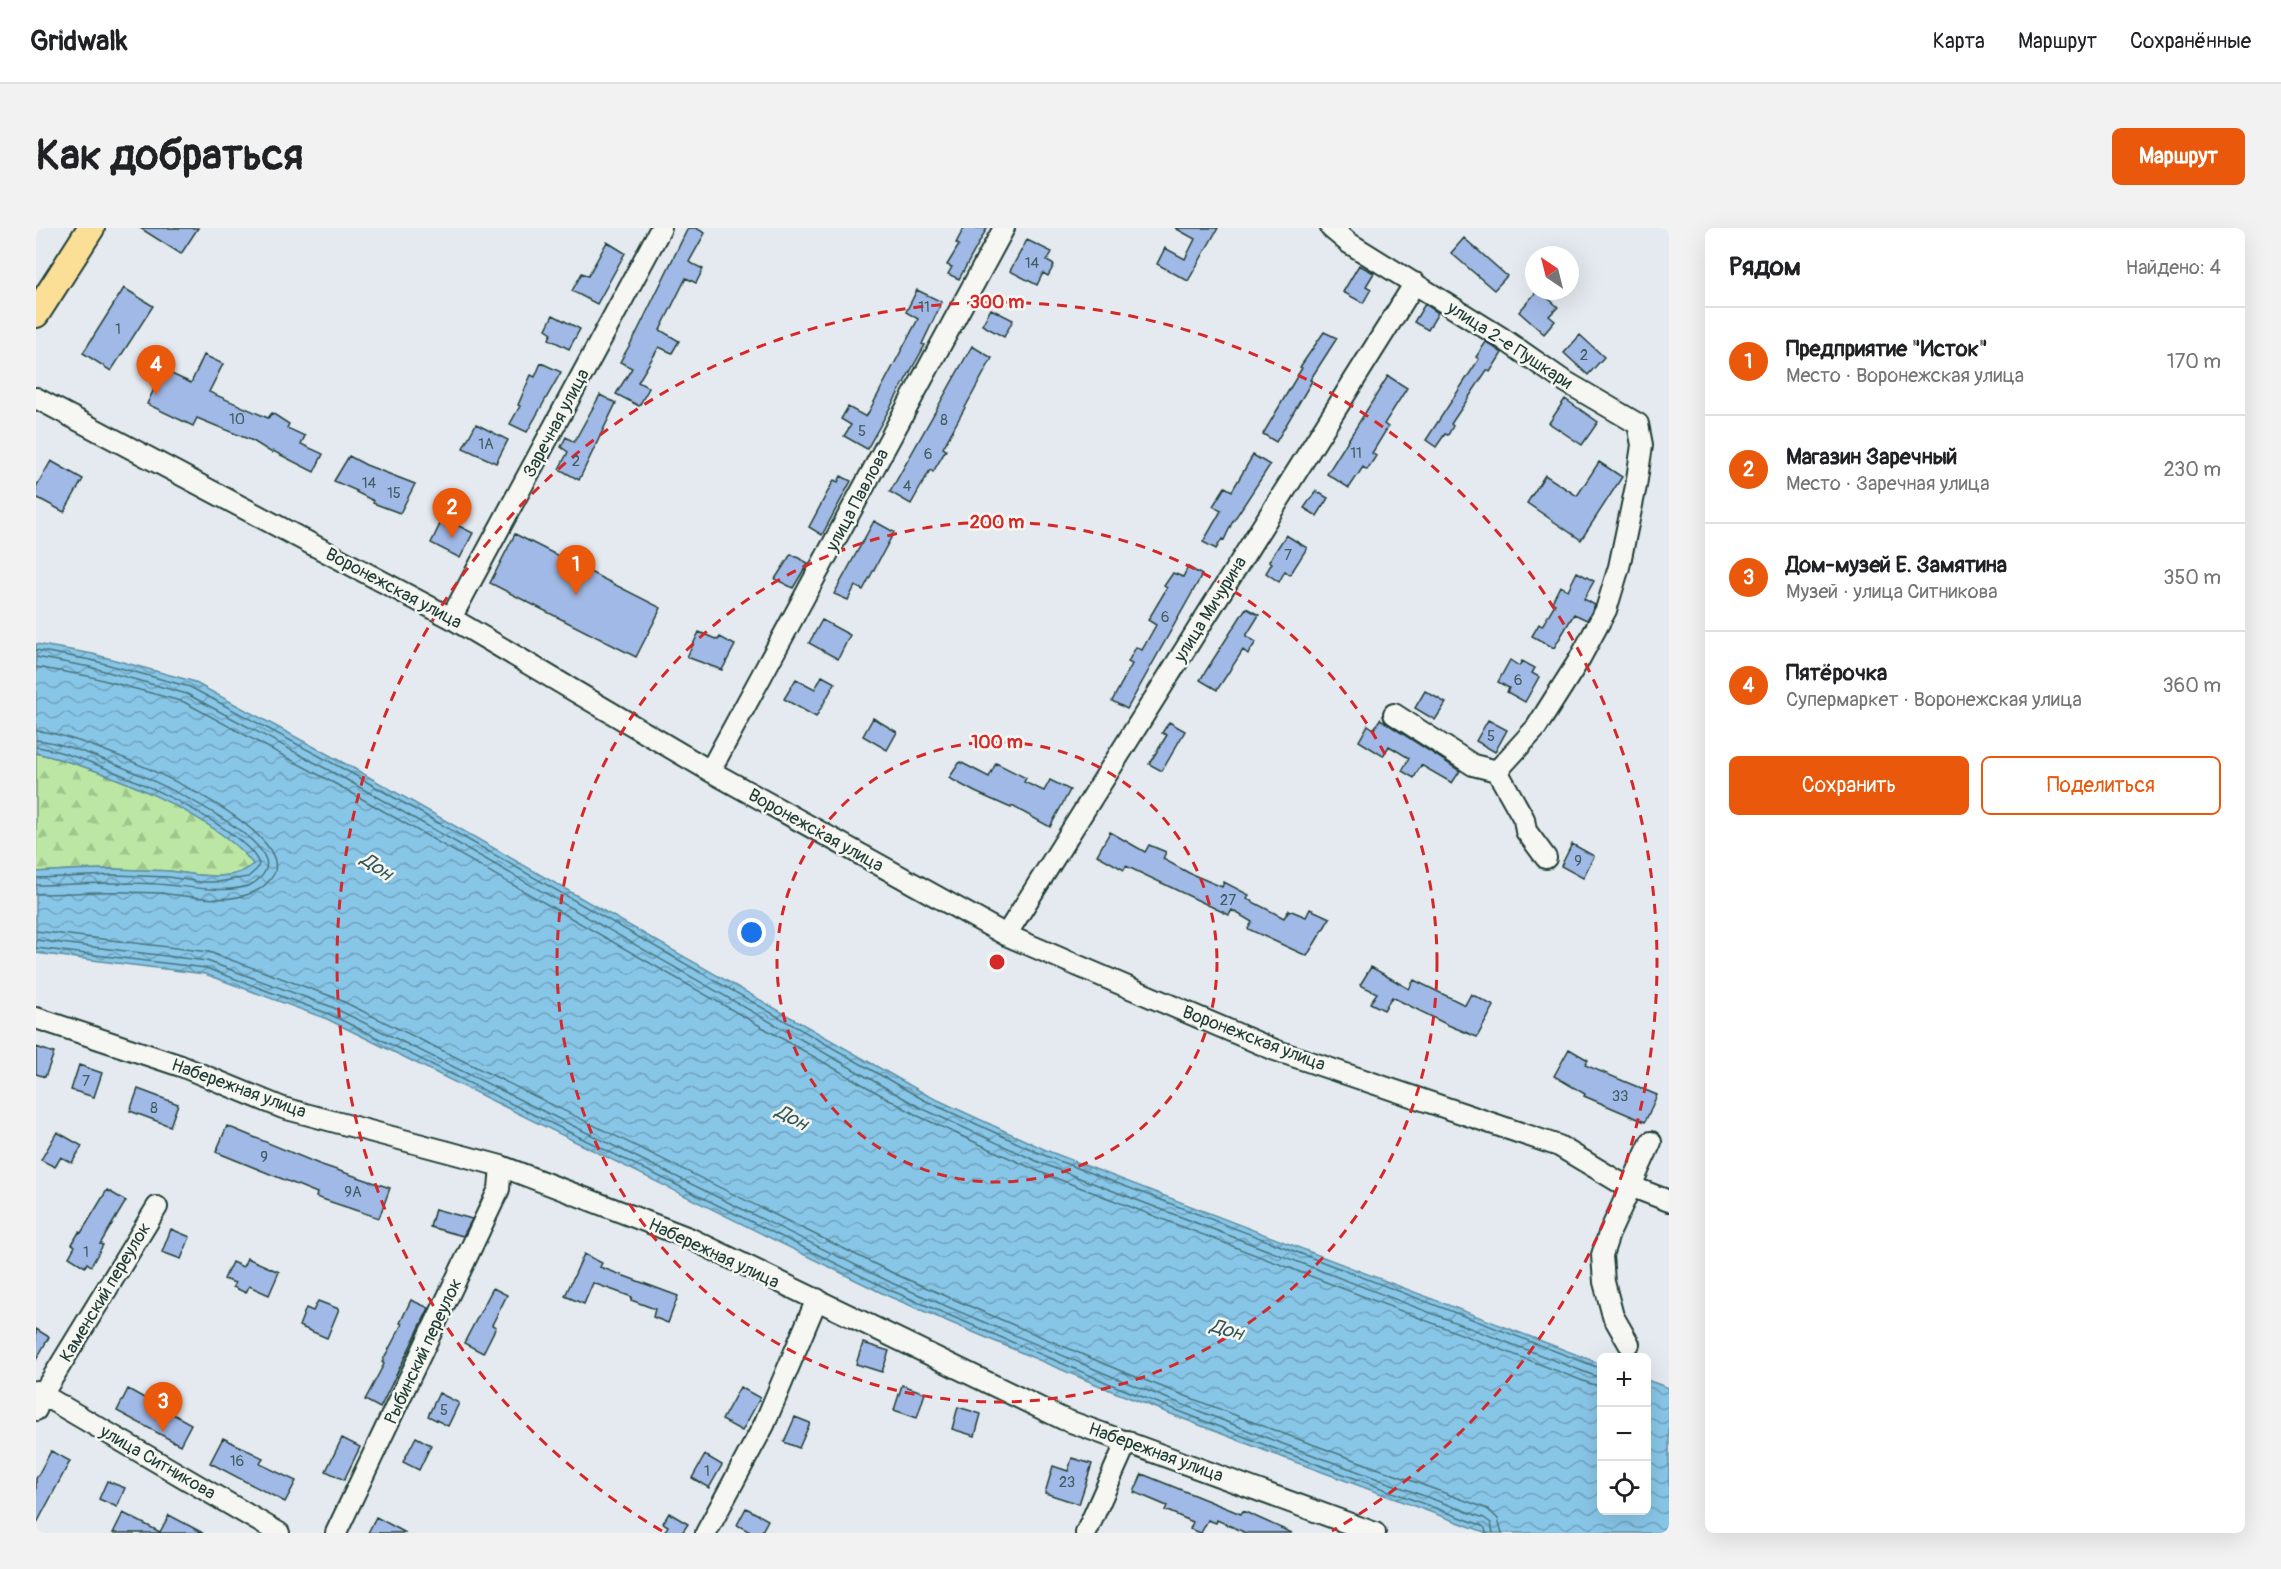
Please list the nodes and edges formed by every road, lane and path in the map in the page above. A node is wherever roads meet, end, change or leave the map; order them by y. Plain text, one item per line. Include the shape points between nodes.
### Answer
1 (91, 228) edge
2 (661, 228) edge
3 (1004, 228) edge
4 (1331, 228) edge
5 (1415, 283) junction
6 (37, 310) edge
7 (36, 398) edge
8 (451, 618) junction
9 (1394, 714) dead end
10 (710, 771) junction
11 (1497, 771) junction
12 (1546, 858) dead end
13 (1006, 935) junction
14 (36, 1018) edge
15 (1651, 1142) dead end
16 (501, 1166) junction
17 (1629, 1187) junction
18 (1669, 1201) edge
19 (157, 1207) dead end
20 (817, 1299) junction
21 (1629, 1344) dead end
22 (38, 1399) edge
23 (1127, 1441) junction
24 (279, 1533) edge
25 (336, 1533) edge
26 (706, 1533) edge
27 (1086, 1533) edge
28 (1375, 1533) edge

1 - 6 main road
2 - 8 street, Заречная улица
3 - 10 street, улица Павлова
4 - 5 street, улица 2-е Пушкари
5 - 11 street, улица 2-е Пушкари via 1561,379 1638,424 1642,445 1619,567 1606,610 1536,728
5 - 13 street, улица Мичурина
7 - 8 street, Воронежская улица
8 - 10 street, Воронежская улица
9 - 11 street via 1473,765
10 - 13 street, Воронежская улица
11 - 12 street via 1524,819 1526,831
13 - 17 street, Воронежская улица via 1275,1050 1559,1146
14 - 16 street, Набережная улица via 181,1066 283,1108
15 - 17 street
16 - 20 street, Набережная улица via 689,1238
16 - 25 street, Рыбинский переулок via 499,1189
17 - 18 street, Воронежская улица
17 - 21 street via 1602,1255 1613,1316
19 - 22 street, Каменский переулок
20 - 23 street, Набережная улица via 1063,1419
20 - 26 street via 764,1425
22 - 24 street, улица Ситникова
23 - 27 street
23 - 28 street, Набережная улица

